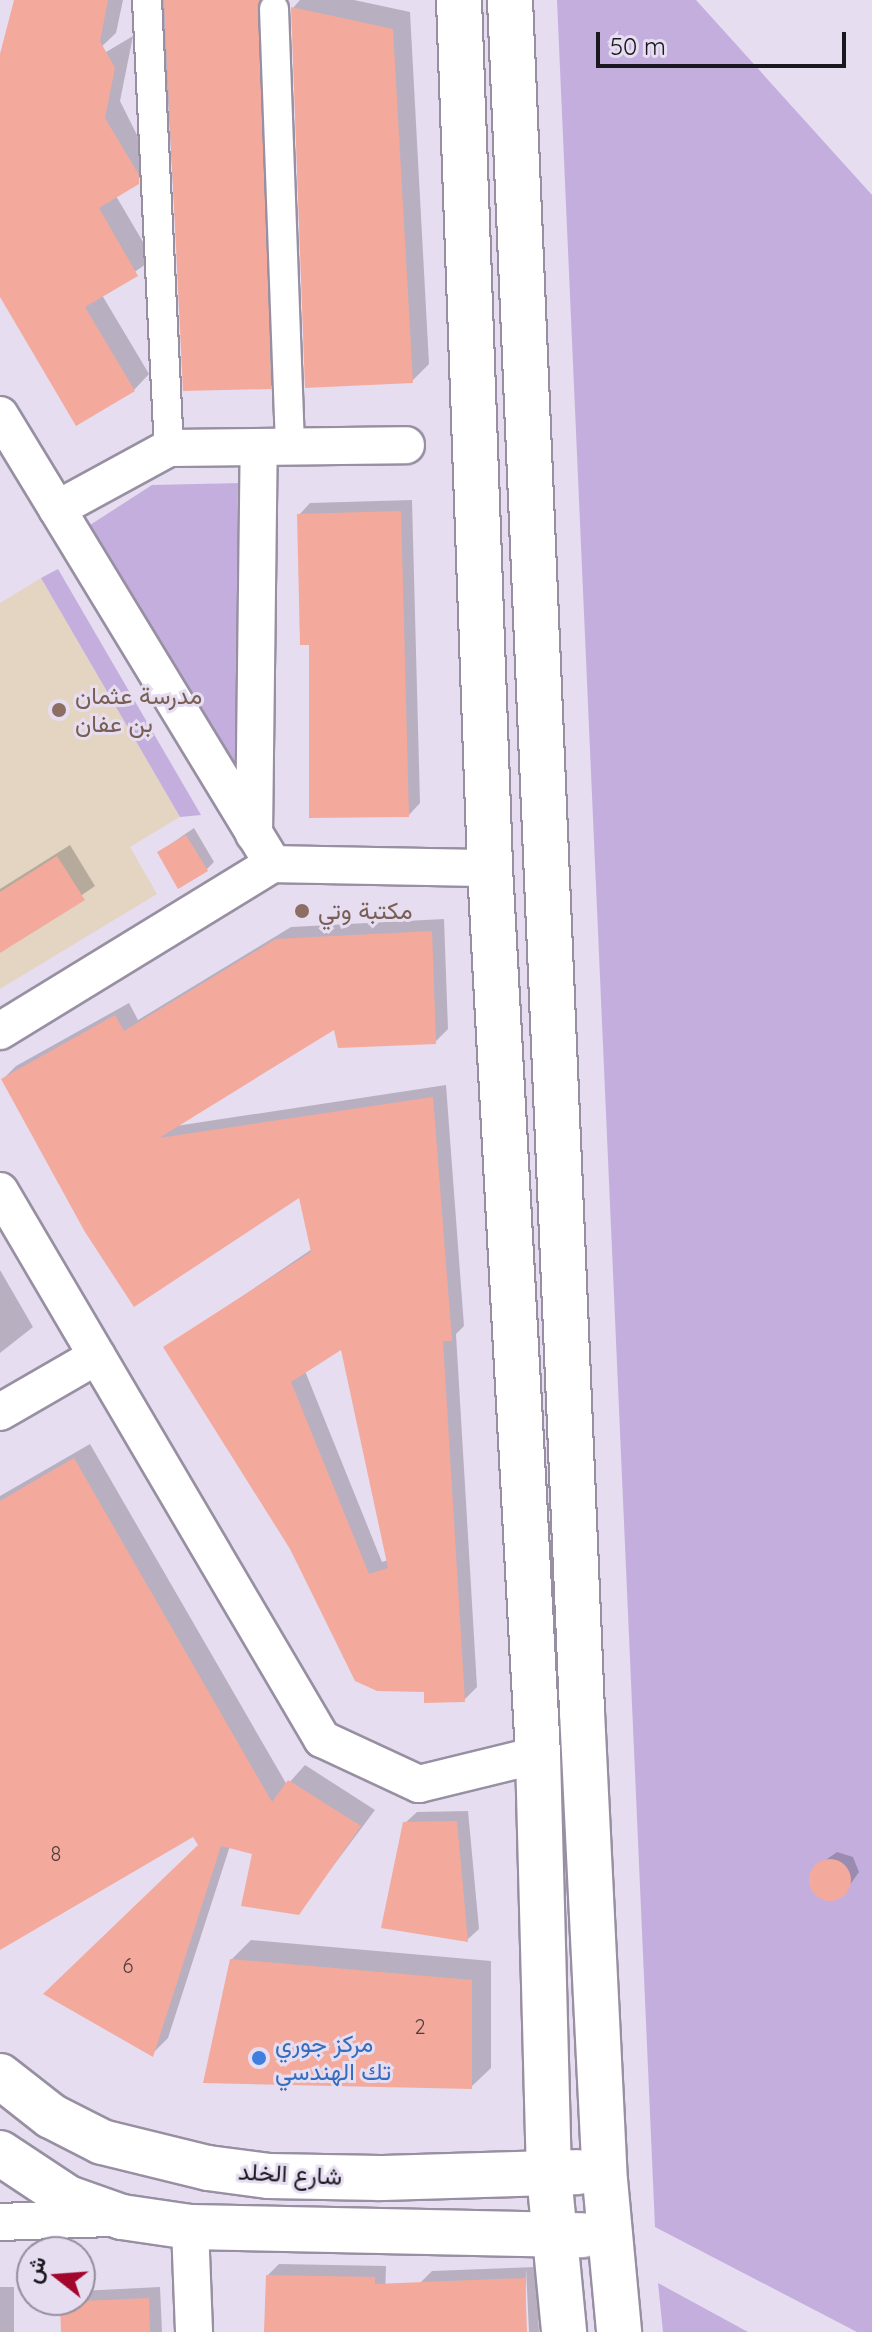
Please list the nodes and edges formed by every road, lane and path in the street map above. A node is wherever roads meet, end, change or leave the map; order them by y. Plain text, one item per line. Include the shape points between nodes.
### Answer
1 (147, 0) edge
2 (459, 0) edge
3 (510, 0) edge
4 (274, 9) dead end
5 (0, 415) edge
6 (406, 445) dead end
7 (274, 447) junction
8 (169, 448) junction
9 (57, 509) junction
10 (254, 834) junction
11 (273, 864) junction
12 (490, 868) junction
13 (0, 1031) edge
14 (0, 1191) edge
15 (97, 1356) junction
16 (0, 1412) edge
17 (538, 1755) junction
18 (0, 2076) edge
19 (0, 2153) edge
20 (604, 2169) junction
21 (549, 2175) junction
22 (122, 2217) junction
23 (0, 2222) edge
24 (190, 2227) junction
25 (609, 2234) junction
26 (554, 2236) junction
27 (194, 2332) edge
28 (564, 2332) edge
29 (619, 2332) edge

1 - 8 street
2 - 12 street
3 - 20 street
4 - 7 street
5 - 9 street
6 - 7 street
7 - 8 street
7 - 10 street
8 - 9 street
9 - 10 street
10 - 11 street
11 - 12 street
11 - 13 street
12 - 17 street
14 - 15 street
15 - 16 street
15 - 17 street via 322,1739 419,1784
17 - 21 street
18 - 21 street, شارع الخلد via 51,2116 102,2142 208,2168 269,2176
19 - 22 street via 68,2198
20 - 21 street, شارع الخلد
20 - 25 street
21 - 26 street
22 - 23 street
22 - 24 street
24 - 26 street
24 - 27 street
25 - 26 street
25 - 29 street
26 - 28 street

